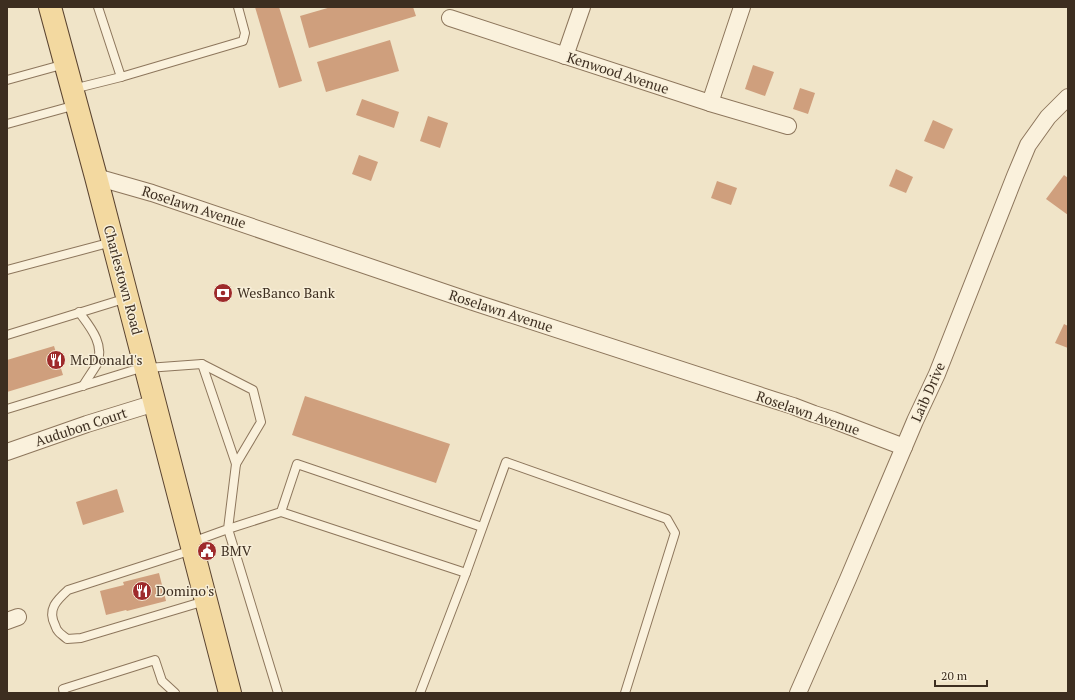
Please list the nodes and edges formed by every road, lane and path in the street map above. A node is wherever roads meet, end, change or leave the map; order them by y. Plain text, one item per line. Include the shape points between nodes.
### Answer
1 (50, 7) edge
2 (98, 7) edge
3 (238, 7) edge
4 (582, 7) edge
5 (742, 7) edge
6 (450, 18) dead end
7 (565, 56) junction
8 (66, 64) junction
9 (121, 77) junction
10 (7, 80) edge
11 (74, 97) junction
12 (1068, 97) edge
13 (710, 103) junction
14 (7, 124) edge
15 (788, 126) dead end
16 (96, 177) junction
17 (113, 242) junction
18 (7, 270) edge
19 (128, 298) junction
20 (79, 312) junction
21 (7, 335) edge
22 (202, 364) junction
23 (146, 367) junction
24 (83, 386) junction
25 (155, 403) junction
26 (7, 409) edge
27 (904, 447) junction
28 (7, 452) edge
29 (236, 464) junction
30 (281, 512) junction
31 (482, 527) junction
32 (228, 529) junction
33 (192, 546) junction
34 (466, 573) junction
35 (206, 601) junction
36 (64, 693) edge
37 (175, 693) edge
38 (230, 693) edge
39 (278, 693) edge
40 (420, 693) edge
41 (625, 693) edge
42 (798, 693) edge

1 - 8 main road, Charlestown Road
2 - 9 lane
3 - 9 lane via 245,33 243,41
4 - 7 street
5 - 13 street
6 - 7 street, Kenwood Avenue
7 - 13 street, Kenwood Avenue
8 - 10 lane
8 - 11 main road, Charlestown Road
9 - 11 lane
11 - 14 lane
11 - 16 main road, Charlestown Road
12 - 27 street, Laib Drive via 1048,117 1028,145 937,374
13 - 15 street, Kenwood Avenue
16 - 17 main road, Charlestown Road
16 - 27 street, Roselawn Avenue via 152,193 480,305 793,406
17 - 18 lane
17 - 19 main road, Charlestown Road
19 - 20 lane
19 - 23 main road, Charlestown Road
20 - 21 lane
20 - 24 lane via 94,334 99,352 97,363
22 - 23 lane
22 - 29 lane
22 - 29 lane via 253,390 262,422
23 - 24 lane
23 - 25 main road, Charlestown Road
24 - 26 lane
25 - 28 street, Audubon Court
25 - 33 main road, Charlestown Road
27 - 42 street, Laib Drive
29 - 32 lane
30 - 31 lane via 297,464
30 - 32 lane
30 - 34 lane
31 - 34 lane
31 - 41 lane via 506,462 667,519 675,533
32 - 33 lane
32 - 39 lane
33 - 35 main road, Charlestown Road
33 - 35 lane via 68,590 54,604 51,614 58,630 68,639 81,638
34 - 40 lane
35 - 38 main road, Charlestown Road
36 - 37 lane via 63,689 155,660 162,681

